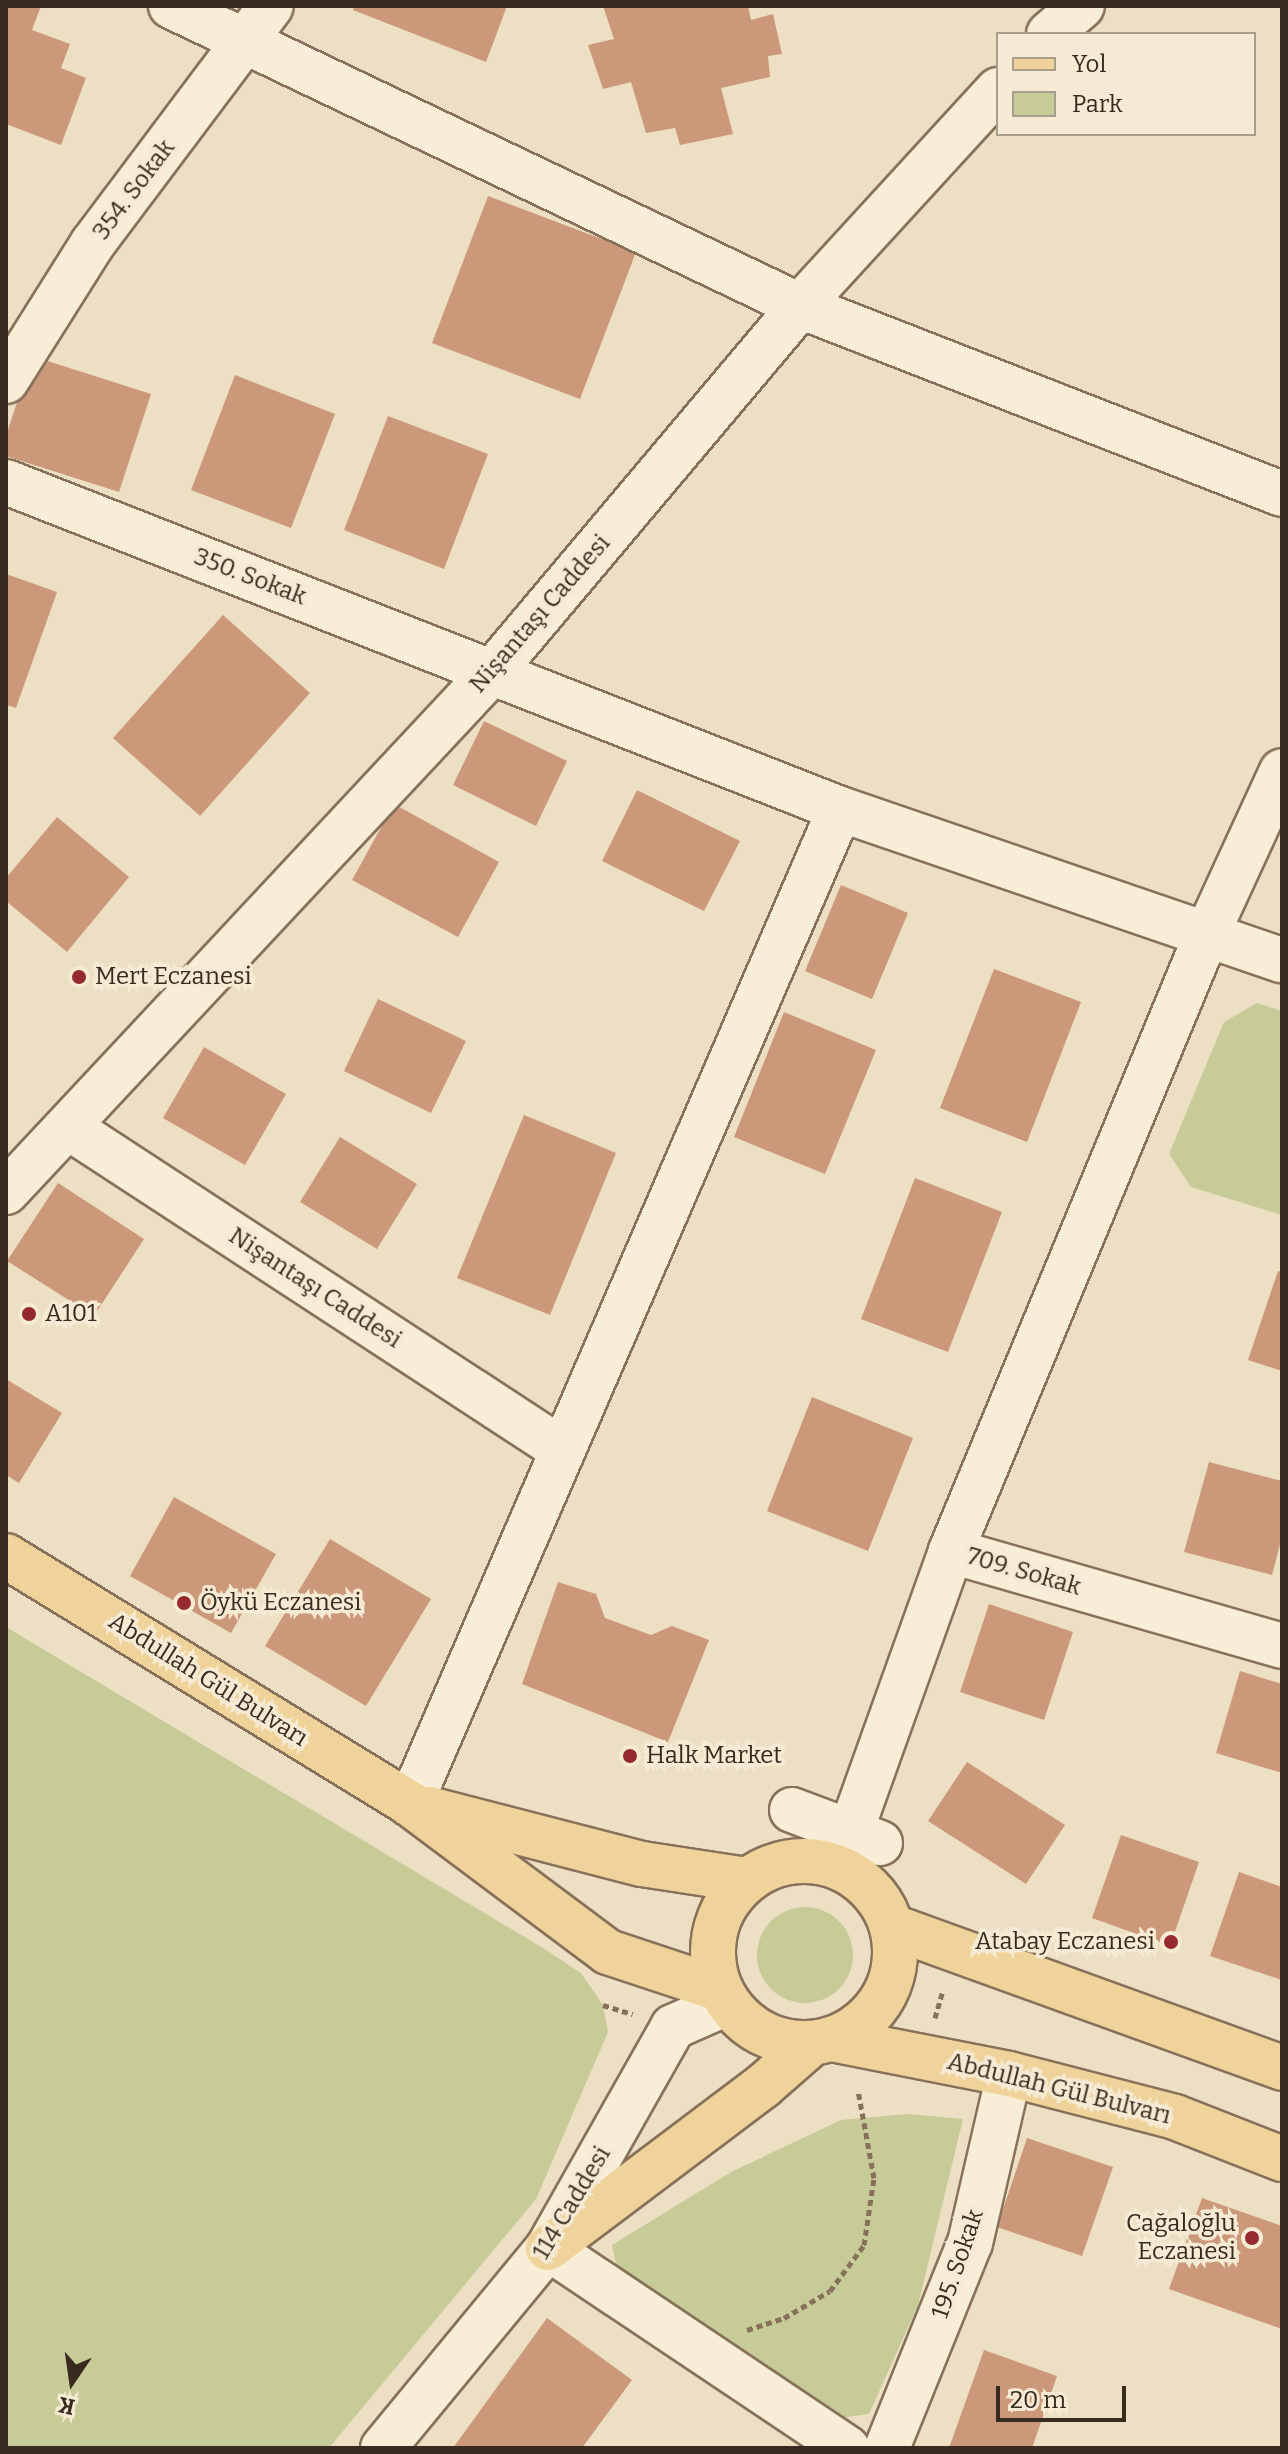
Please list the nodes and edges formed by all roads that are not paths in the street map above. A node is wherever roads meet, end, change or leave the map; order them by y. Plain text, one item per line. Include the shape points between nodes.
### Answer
1 (171, 6) edge
2 (1082, 6) edge
3 (260, 23) edge
4 (1051, 32) edge
5 (996, 92) edge
6 (800, 306) junction
7 (6, 381) edge
8 (6, 482) edge
9 (1282, 494) edge
10 (493, 671) junction
11 (1282, 771) edge
12 (840, 809) junction
13 (1207, 934) junction
14 (1282, 960) edge
15 (68, 1127) junction
16 (6, 1192) edge
17 (561, 1449) junction
18 (951, 1551) junction
19 (6, 1556) edge
20 (1282, 1646) edge
21 (410, 1804) junction
22 (792, 1810) dead end
23 (856, 1847) junction
24 (747, 1880) junction
25 (893, 1927) junction
26 (724, 1996) junction
27 (831, 2043) junction
28 (1282, 2068) edge
29 (1009, 2074) junction
30 (1282, 2159) edge
31 (548, 2248) junction
32 (383, 2448) edge
33 (847, 2448) edge
34 (887, 2448) edge

1 - 3 street
2 - 4 street
3 - 6 street
3 - 7 street, 354. Sokak via 93,243
5 - 6 street, Nişantaşı Caddesi
6 - 9 street
6 - 10 street, Nişantaşı Caddesi
8 - 10 street, 350. Sokak
10 - 12 street, 350. Sokak
10 - 15 street, Nişantaşı Caddesi
11 - 13 street
12 - 13 street, 350. Sokak
12 - 17 street
13 - 14 street, 350. Sokak
13 - 18 street
15 - 16 street, Nişantaşı Caddesi
15 - 17 street, Nişantaşı Caddesi
17 - 21 street
18 - 20 street, 709. Sokak
18 - 23 street, 709. Sokak
19 - 21 main road, Abdullah Gül Bulvarı
21 - 24 main road, Abdullah Gül Bulvarı via 642,1864
21 - 26 main road, Abdullah Gül Bulvarı via 608,1952
22 - 23 street
23 - 24 main road via 791,1861
23 - 25 main road
24 - 26 main road via 727,1902 714,1930 712,1960
25 - 27 main road via 891,1983 877,2008
25 - 28 main road
26 - 27 main road via 763,2034
26 - 31 street, 114 Caddesi via 673,2027
27 - 29 main road, Abdullah Gül Bulvarı
27 - 31 main road via 763,2086
29 - 30 main road, Abdullah Gül Bulvarı via 1175,2117
29 - 34 street, 195. Sokak via 970,2243
31 - 32 street, 114 Caddesi
31 - 33 street

